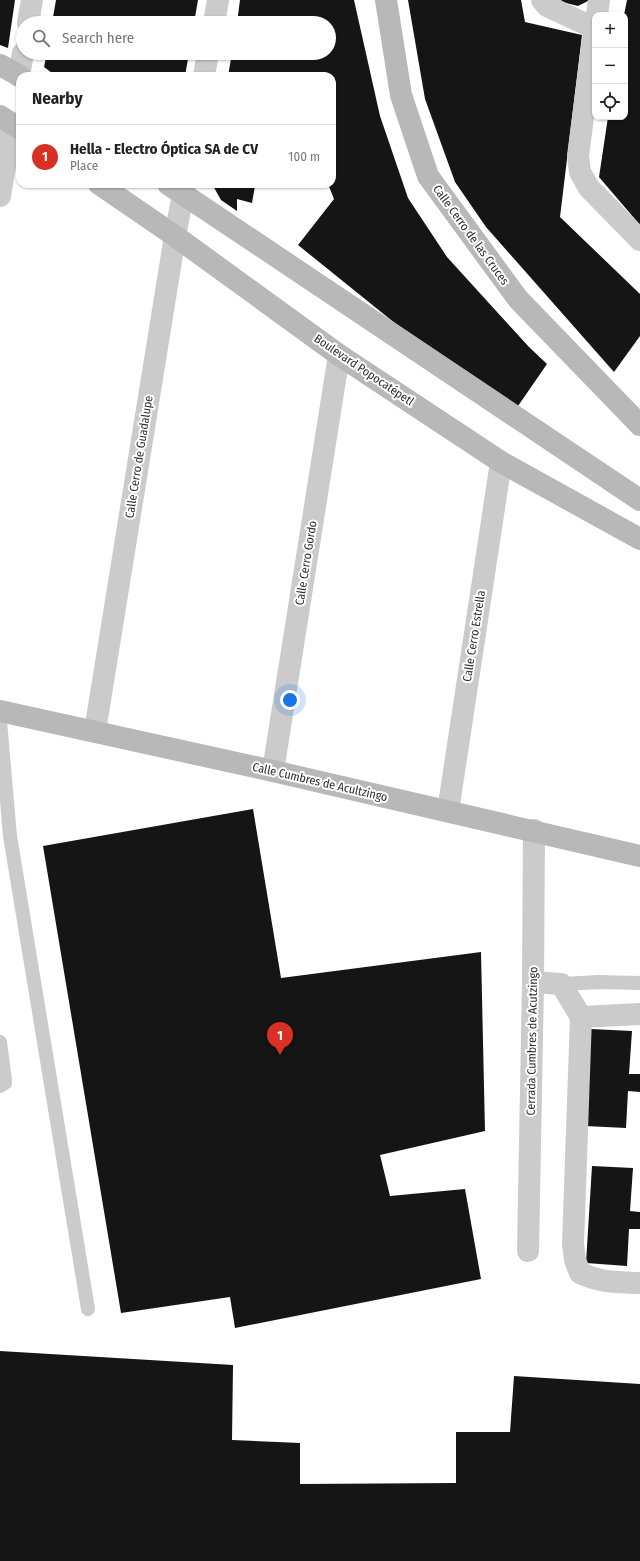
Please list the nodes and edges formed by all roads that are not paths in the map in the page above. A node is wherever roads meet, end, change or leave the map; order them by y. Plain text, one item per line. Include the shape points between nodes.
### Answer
1 (32, 0) edge
2 (218, 0) edge
3 (386, 0) edge
4 (542, 0) edge
5 (599, 0) edge
6 (597, 12) edge
7 (29, 16) edge
8 (215, 16) edge
9 (592, 21) edge
10 (592, 46) edge
11 (22, 60) edge
12 (207, 60) edge
13 (0, 65) edge
14 (21, 72) edge
15 (205, 72) edge
16 (16, 74) edge
17 (11, 123) edge
18 (105, 188) edge
19 (178, 188) edge
20 (0, 196) edge
21 (175, 236) junction
22 (640, 240) edge
23 (339, 355) junction
24 (640, 425) edge
25 (501, 462) junction
26 (640, 500) edge
27 (640, 538) edge
28 (0, 711) edge
29 (0, 721) edge
30 (95, 731) junction
31 (273, 771) junction
32 (448, 811) junction
33 (534, 830) junction
34 (640, 856) edge
35 (533, 982) junction
36 (640, 983) edge
37 (561, 984) junction
38 (640, 1014) edge
39 (581, 1017) junction
40 (0, 1042) edge
41 (0, 1086) edge
42 (528, 1251) dead end
43 (640, 1283) edge
44 (88, 1310) dead end

1 - 7 street
2 - 8 street
3 - 24 street, Calle Cerro de las Cruces via 401,96 428,176 518,298
4 - 9 street via 547,6
5 - 6 street
10 - 22 street via 578,156 580,172 590,188
11 - 14 street
12 - 15 street
13 - 16 street
17 - 20 street
18 - 21 street, Boulevard Popocatépetl
19 - 21 street, Calle Cerro de Guadalupe
19 - 26 street
21 - 23 street, Boulevard Popocatépetl
21 - 30 street, Calle Cerro de Guadalupe
23 - 25 street, Boulevard Popocatépetl
23 - 31 street, Calle Cerro Gordo
25 - 27 street, Boulevard Popocatépetl
25 - 32 street, Calle Cerro Estrella
28 - 30 street, Calle Cumbres de Acultzingo
29 - 44 lane via 10,836
30 - 31 street, Calle Cumbres de Acultzingo
31 - 32 street, Calle Cumbres de Acultzingo
32 - 33 street, Calle Cumbres de Acultzingo
33 - 34 street, Calle Cumbres de Acultzingo
33 - 35 street, Cerrada Cumbres de Acutzingo
35 - 37 street
35 - 42 street, Cerrada Cumbres de Acutzingo
36 - 37 lane
37 - 39 street
38 - 39 street
39 - 43 street via 573,1244 575,1260 580,1273 593,1280
40 - 41 lane via 5,1080 5,1084

